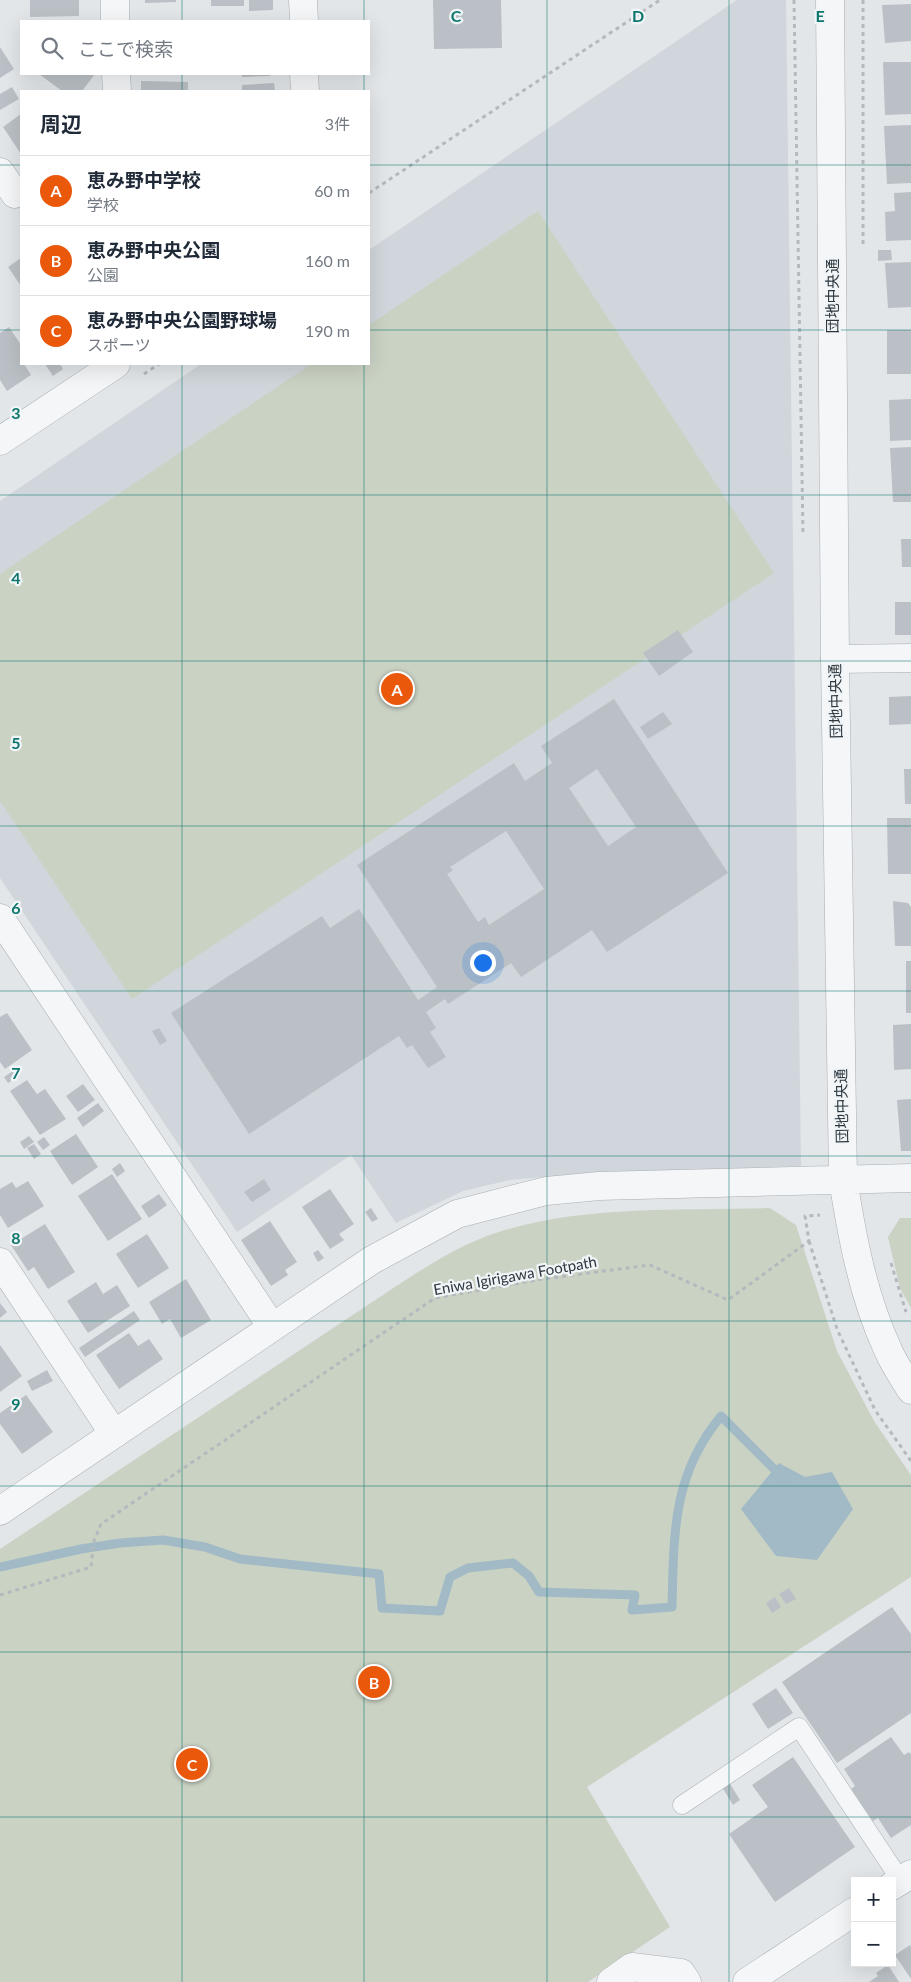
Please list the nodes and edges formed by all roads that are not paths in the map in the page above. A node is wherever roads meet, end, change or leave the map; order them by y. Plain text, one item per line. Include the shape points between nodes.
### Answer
1 (114, 0) edge
2 (303, 0) edge
3 (830, 0) edge
4 (115, 20) edge
5 (304, 20) edge
6 (116, 75) edge
7 (304, 75) edge
8 (117, 90) edge
9 (305, 90) edge
10 (0, 172) edge
11 (12, 196) edge
12 (114, 365) edge
13 (0, 441) edge
14 (911, 658) edge
15 (835, 659) junction
16 (0, 918) edge
17 (911, 1178) edge
18 (843, 1179) junction
19 (0, 1262) edge
20 (272, 1327) junction
21 (911, 1390) edge
22 (114, 1434) junction
23 (0, 1511) edge
24 (682, 1805) dead end
25 (901, 1880) edge
26 (851, 1914) edge
27 (611, 1982) edge
28 (687, 1982) edge
29 (747, 1982) edge

1 - 4 street
2 - 5 street
3 - 15 street, 団地中央通
6 - 8 street
7 - 9 street
10 - 11 street
12 - 13 street
14 - 15 street
15 - 18 street, 団地中央通
16 - 20 street
17 - 18 street
18 - 20 street via 599,1186 546,1191 504,1201 457,1214 413,1236
18 - 21 street, 団地中央通 via 868,1299 888,1351
19 - 22 street
20 - 22 street
22 - 23 street
24 - 25 lane via 799,1727
26 - 29 street
27 - 28 street via 632,1967 680,1973

